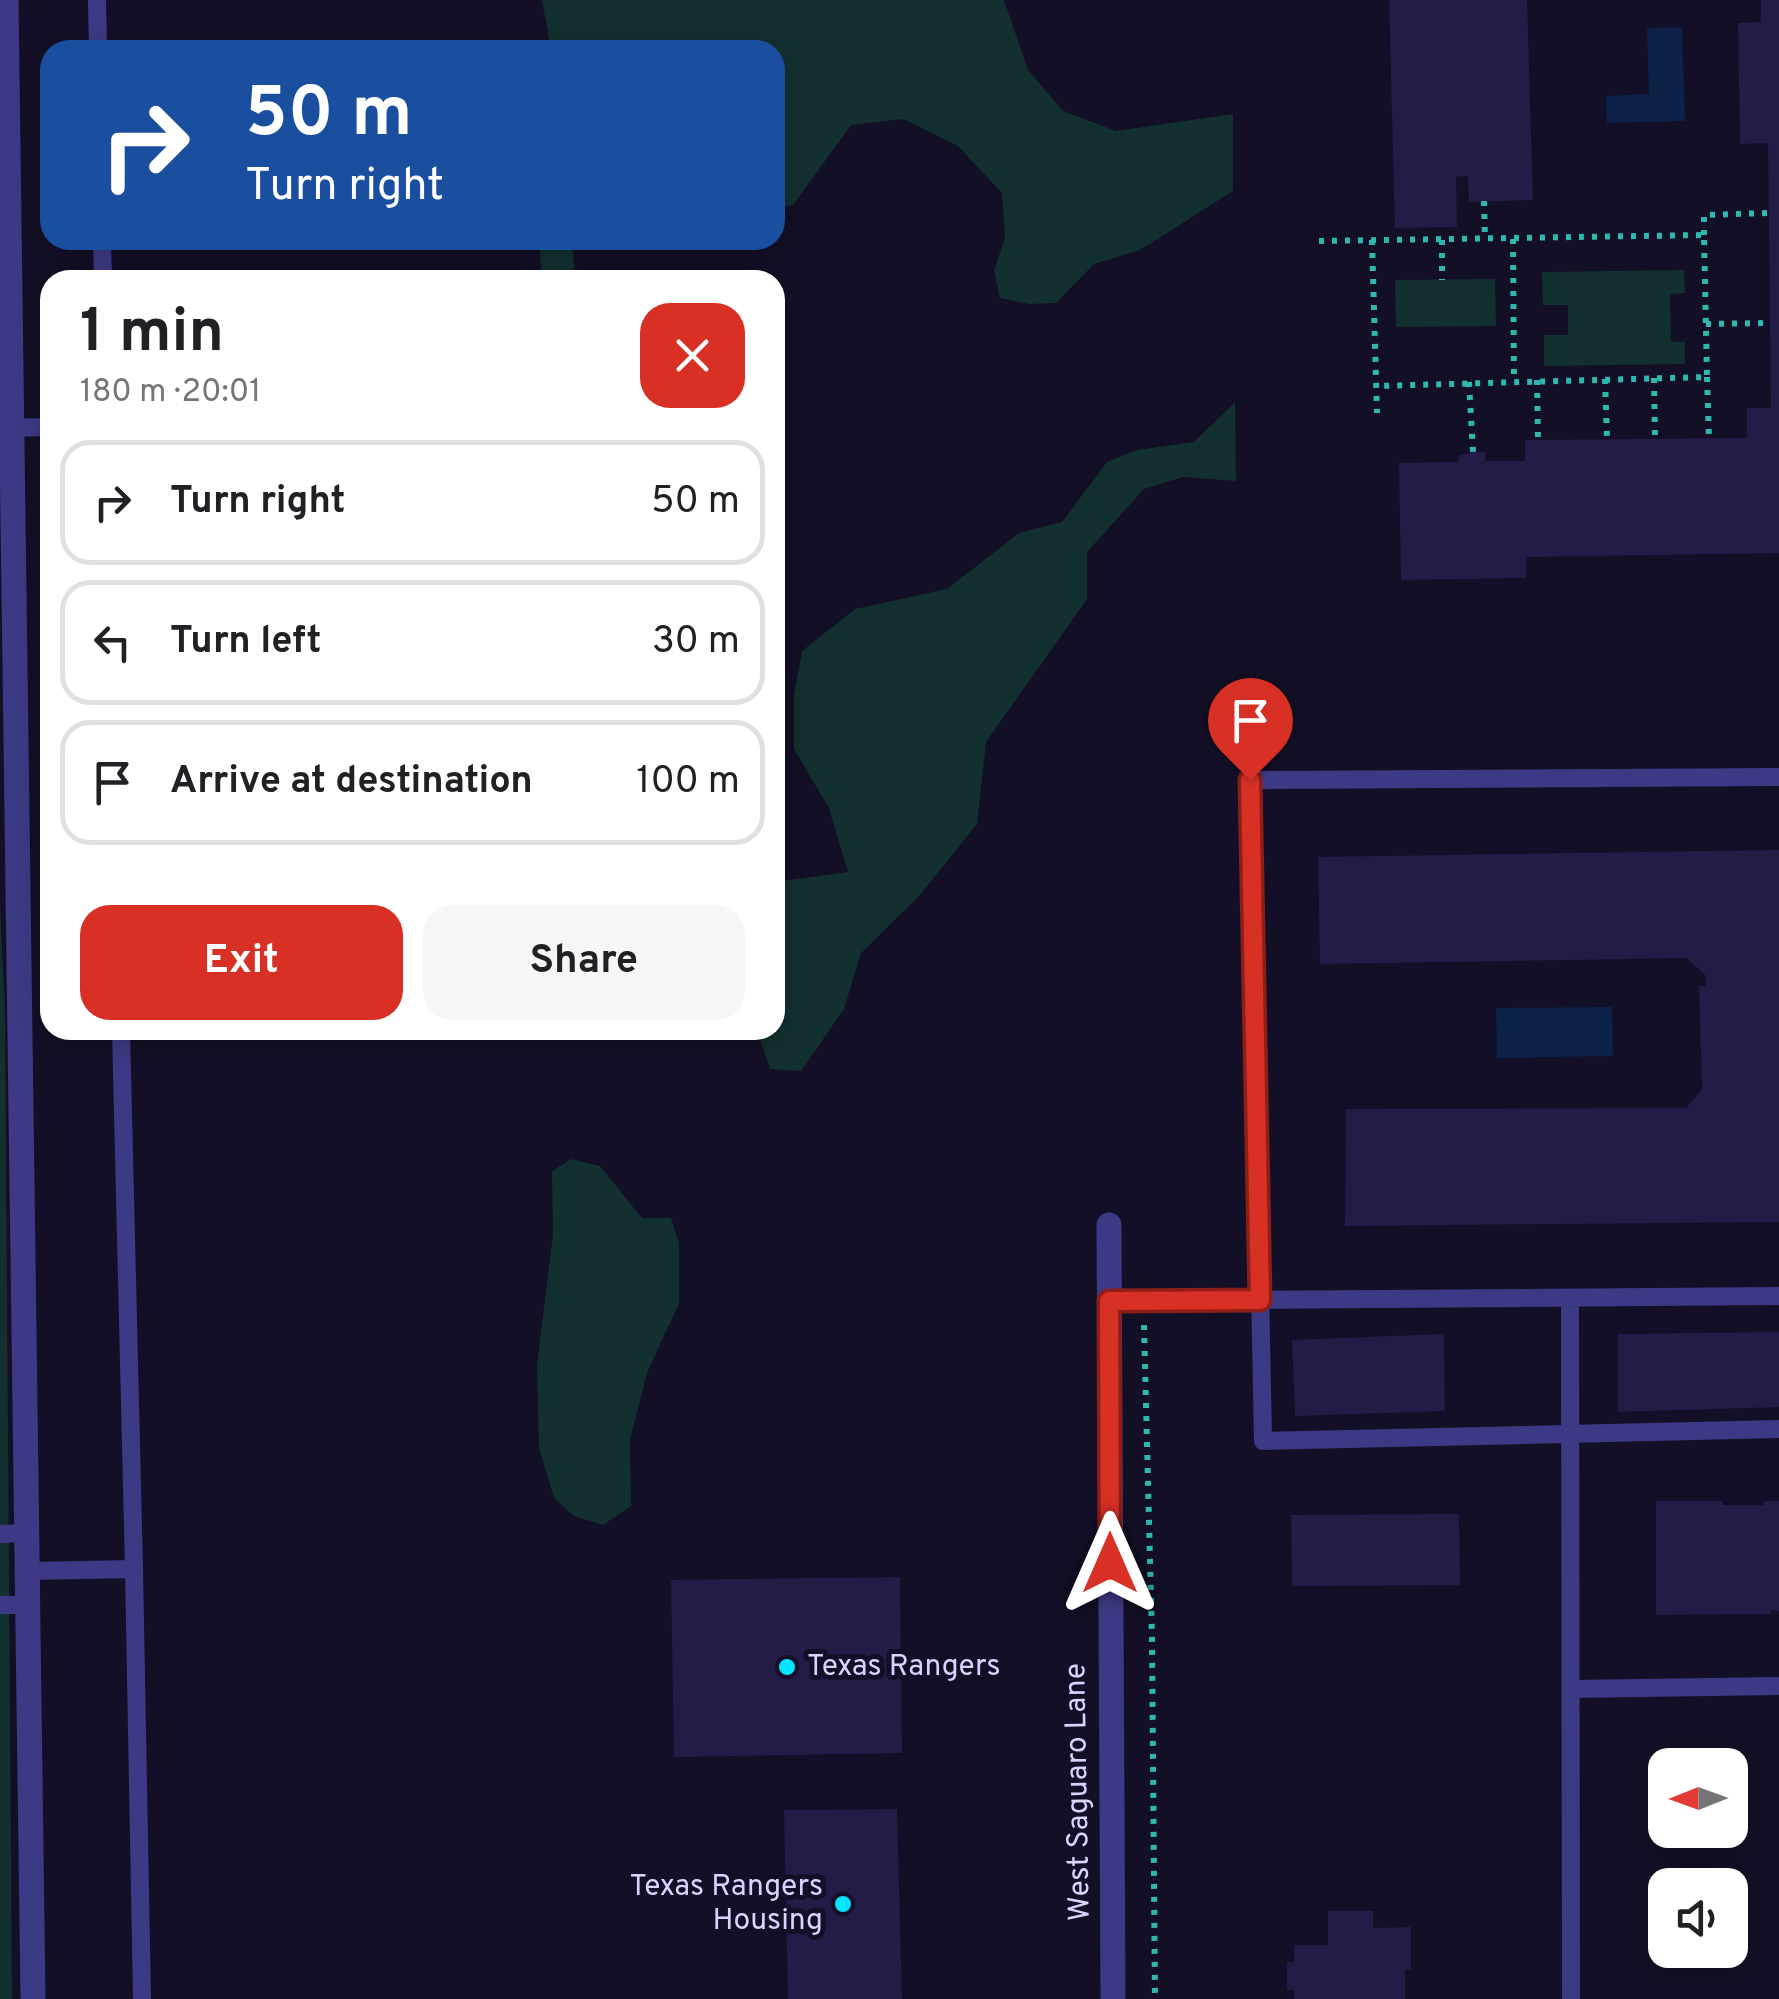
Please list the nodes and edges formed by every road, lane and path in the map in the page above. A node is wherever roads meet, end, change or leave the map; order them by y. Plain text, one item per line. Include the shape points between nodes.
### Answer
1 (6, 0) edge
2 (97, 0) edge
3 (98, 40) edge
4 (1484, 202) dead end
5 (1769, 213) dead end
6 (1704, 235) junction
7 (1372, 240) junction
8 (1442, 240) junction
9 (1485, 240) junction
10 (1513, 240) junction
11 (1318, 241) dead end
12 (1442, 280) dead end
13 (1770, 323) dead end
14 (1706, 324) junction
15 (1708, 377) junction
16 (1654, 378) junction
17 (1605, 379) junction
18 (1537, 380) junction
19 (1514, 381) junction
20 (1469, 382) junction
21 (1377, 386) junction
22 (1377, 413) dead end
23 (40, 427) edge
24 (6, 428) edge
25 (1708, 438) dead end
26 (1607, 439) dead end
27 (1654, 439) dead end
28 (1538, 440) dead end
29 (1473, 452) dead end
30 (1779, 777) edge
31 (8, 882) edge
32 (8, 954) edge
33 (121, 1040) edge
34 (1108, 1225) dead end
35 (1779, 1296) edge
36 (1570, 1299) junction
37 (1260, 1300) junction
38 (1109, 1301) junction
39 (1144, 1301) junction
40 (1779, 1428) edge
41 (1572, 1434) junction
42 (28, 1533) junction
43 (0, 1534) edge
44 (134, 1569) junction
45 (28, 1571) junction
46 (0, 1605) edge
47 (28, 1606) junction
48 (1779, 1686) edge
49 (1572, 1690) junction
50 (33, 1999) edge
51 (142, 1999) edge
52 (1113, 1999) edge
53 (1156, 1999) edge
54 (1571, 1999) edge

1 - 24 street
2 - 3 lane
4 - 9 path
5 - 6 path via 1704,215
6 - 10 path
6 - 14 path
7 - 8 path
7 - 11 path
7 - 21 path
8 - 9 path
8 - 12 path
9 - 10 path
10 - 19 path
13 - 14 path
14 - 15 path
15 - 16 path
15 - 25 path
16 - 17 path
16 - 27 path
17 - 18 path
17 - 26 path
18 - 19 path
18 - 28 path
19 - 20 path
20 - 21 path
20 - 29 path
21 - 22 path
23 - 24 lane
24 - 31 street
30 - 37 lane via 1250,780
31 - 32 street
32 - 42 street
33 - 44 lane
34 - 38 street, West Saguaro Lane
35 - 36 lane
36 - 37 lane
36 - 41 lane
37 - 39 lane
37 - 41 lane via 1262,1442
38 - 39 lane
38 - 52 street, West Saguaro Lane
39 - 53 path
40 - 41 lane
41 - 49 lane
42 - 43 lane
42 - 45 street
44 - 45 lane
44 - 51 lane
45 - 47 street
46 - 47 lane
47 - 50 street
48 - 49 lane
49 - 54 lane

